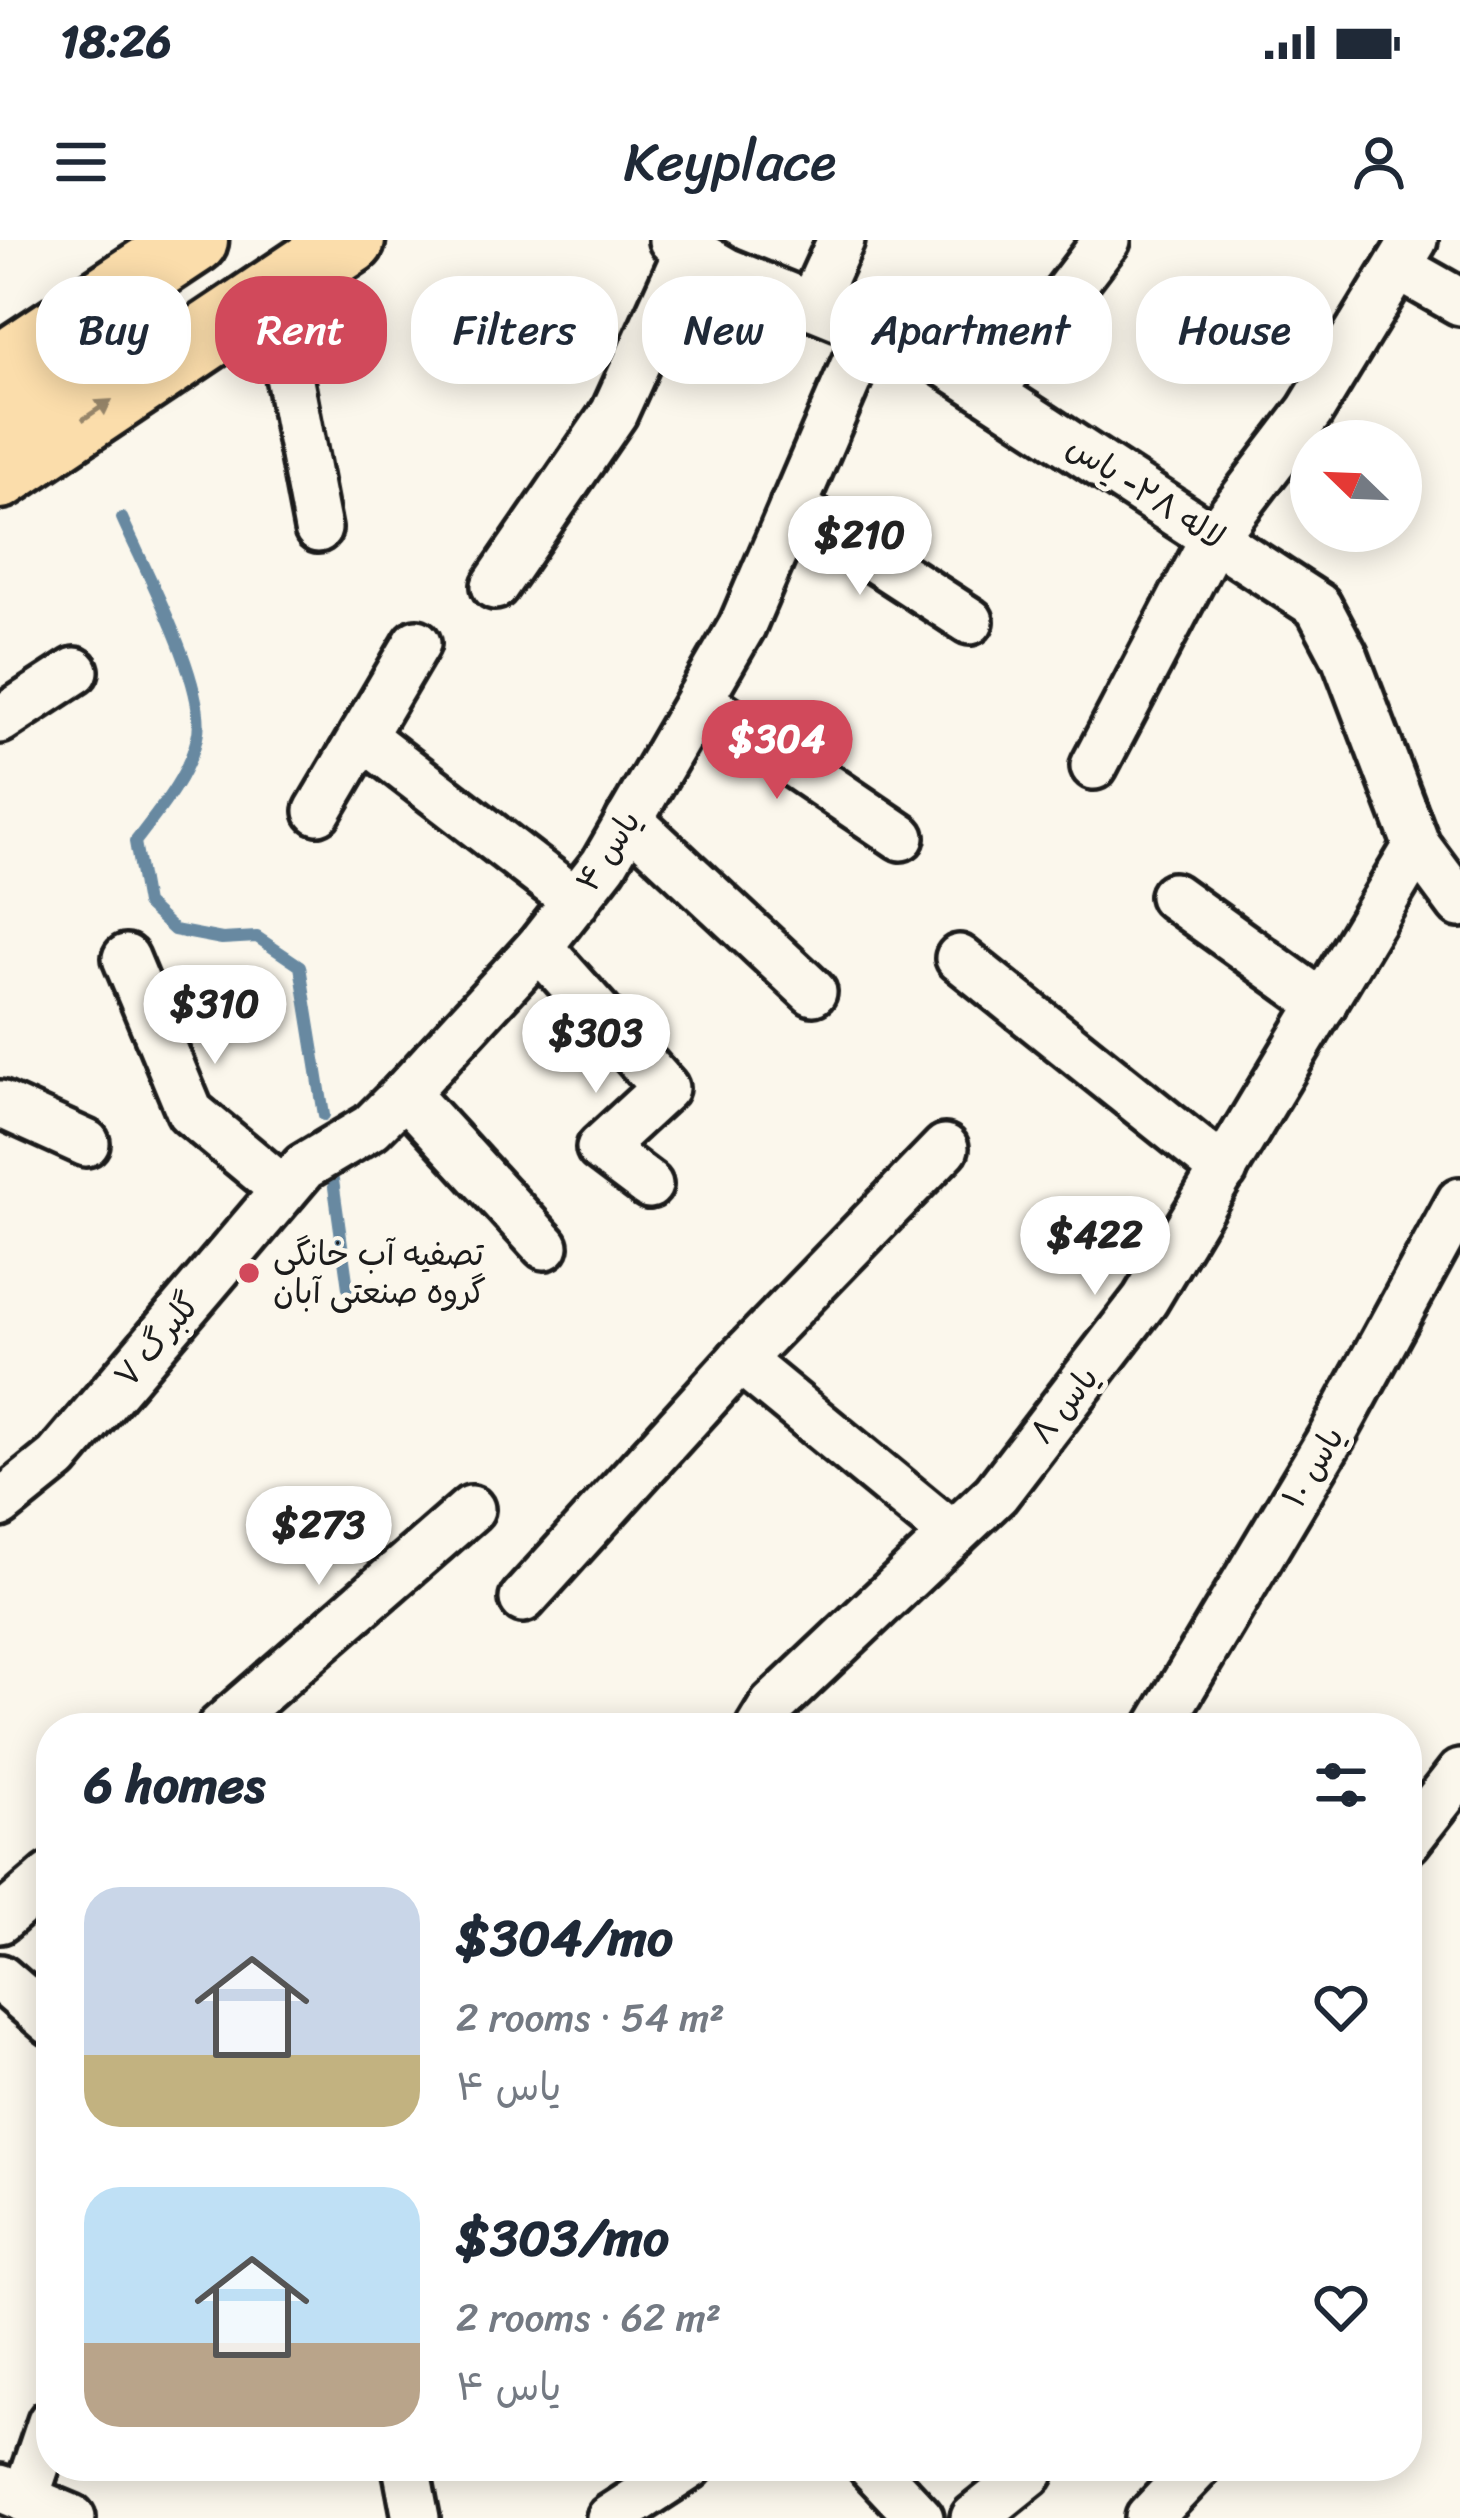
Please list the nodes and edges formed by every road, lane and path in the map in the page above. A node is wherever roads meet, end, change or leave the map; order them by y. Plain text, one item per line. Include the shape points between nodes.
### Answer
1 (194, 240) edge
2 (351, 240) edge
3 (841, 240) edge
4 (1107, 240) edge
5 (680, 245) edge
6 (1406, 254) edge
7 (140, 276) edge
8 (297, 276) edge
9 (1460, 302) edge
10 (811, 306) junction
11 (830, 313) edge
12 (215, 331) edge
13 (36, 345) edge
14 (0, 369) edge
15 (42, 384) edge
16 (291, 384) edge
17 (846, 384) edge
18 (980, 384) edge
19 (992, 391) junction
20 (0, 419) edge
21 (0, 475) edge
22 (793, 506) junction
23 (319, 529) dead end
24 (1214, 537) junction
25 (495, 586) dead end
26 (970, 621) dead end
27 (417, 644) dead end
28 (75, 671) dead end
29 (699, 700) junction
30 (0, 720) edge
31 (362, 736) junction
32 (1094, 766) dead end
33 (318, 811) dead end
34 (629, 820) junction
35 (901, 837) dead end
36 (1418, 846) junction
37 (1173, 896) dead end
38 (576, 901) junction
39 (1460, 904) edge
40 (539, 947) junction
41 (126, 958) dead end
42 (958, 958) dead end
43 (813, 992) dead end
44 (1323, 1004) junction
45 (405, 1093) junction
46 (0, 1104) edge
47 (86, 1143) dead end
48 (945, 1148) dead end
49 (1224, 1170) junction
50 (294, 1178) junction
51 (649, 1185) dead end
52 (1460, 1201) edge
53 (545, 1246) dead end
54 (740, 1360) junction
55 (0, 1504) edge
56 (471, 1509) dead end
57 (953, 1535) junction
58 (523, 1599) dead end
59 (237, 1713) edge
60 (768, 1713) edge
61 (1167, 1713) edge
62 (1460, 1774) edge
63 (1422, 1822) edge
64 (36, 1889) edge
65 (0, 1920) edge
66 (0, 1978) edge
67 (36, 2009) edge
68 (36, 2450) edge
69 (409, 2481) edge
70 (667, 2481) edge
71 (885, 2481) edge
72 (1020, 2481) edge
73 (1184, 2481) edge
74 (13, 2494) edge
75 (72, 2518) edge
76 (416, 2518) edge
77 (610, 2518) edge
78 (920, 2518) edge
79 (974, 2518) edge
80 (1149, 2518) edge

1 - 7 main road
2 - 8 main road
3 - 10 street
4 - 19 street
5 - 10 street, لاله ۲۸- یاس
5 - 25 street via 614,413
6 - 9 street
6 - 24 street via 1310,411
10 - 11 street, لاله ۲۸- یاس
21 -> 12 main road
13 - 14 main road
15 - 20 main road
16 - 23 street
17 - 22 street, یاس ۴
18 - 19 street, لاله ۲۸- یاس
19 - 24 street, لاله ۲۸- یاس
22 - 26 street
22 - 29 street, یاس ۴ via 742,626
24 - 32 street
24 - 36 street, لاله ۲۸- یاس via 1318,606
27 - 31 street
28 - 30 street
29 - 34 street, یاس ۴
29 - 35 street
31 - 33 street
31 - 38 street
34 - 38 street, یاس ۴
34 - 43 street
36 - 39 street, لاله ۲۸- یاس
36 - 44 street, یاس ۸
37 - 44 street
38 - 40 street, یاس ۴
40 - 45 street, یاس ۴
40 - 51 street via 665,1088 600,1148
41 - 50 street via 190,1112
42 - 49 street
44 - 49 street, یاس ۸
45 - 50 street, یاس ۴ via 371,1127
45 - 53 street
46 - 47 street
48 - 54 street
49 - 57 street, یاس ۸ via 1145,1300 996,1494
50 - 55 street, گلبرگ ۷ via 57,1457
52 - 61 street, یاس ۱۰
54 - 57 street
54 - 58 street
56 - 59 street
57 - 60 street, یاس ۸
62 - 63 street
64 - 65 street
66 - 67 street
68 - 74 street
69 - 76 street
70 - 77 street
71 - 78 street
72 - 79 street
73 - 80 street
74 - 75 street

